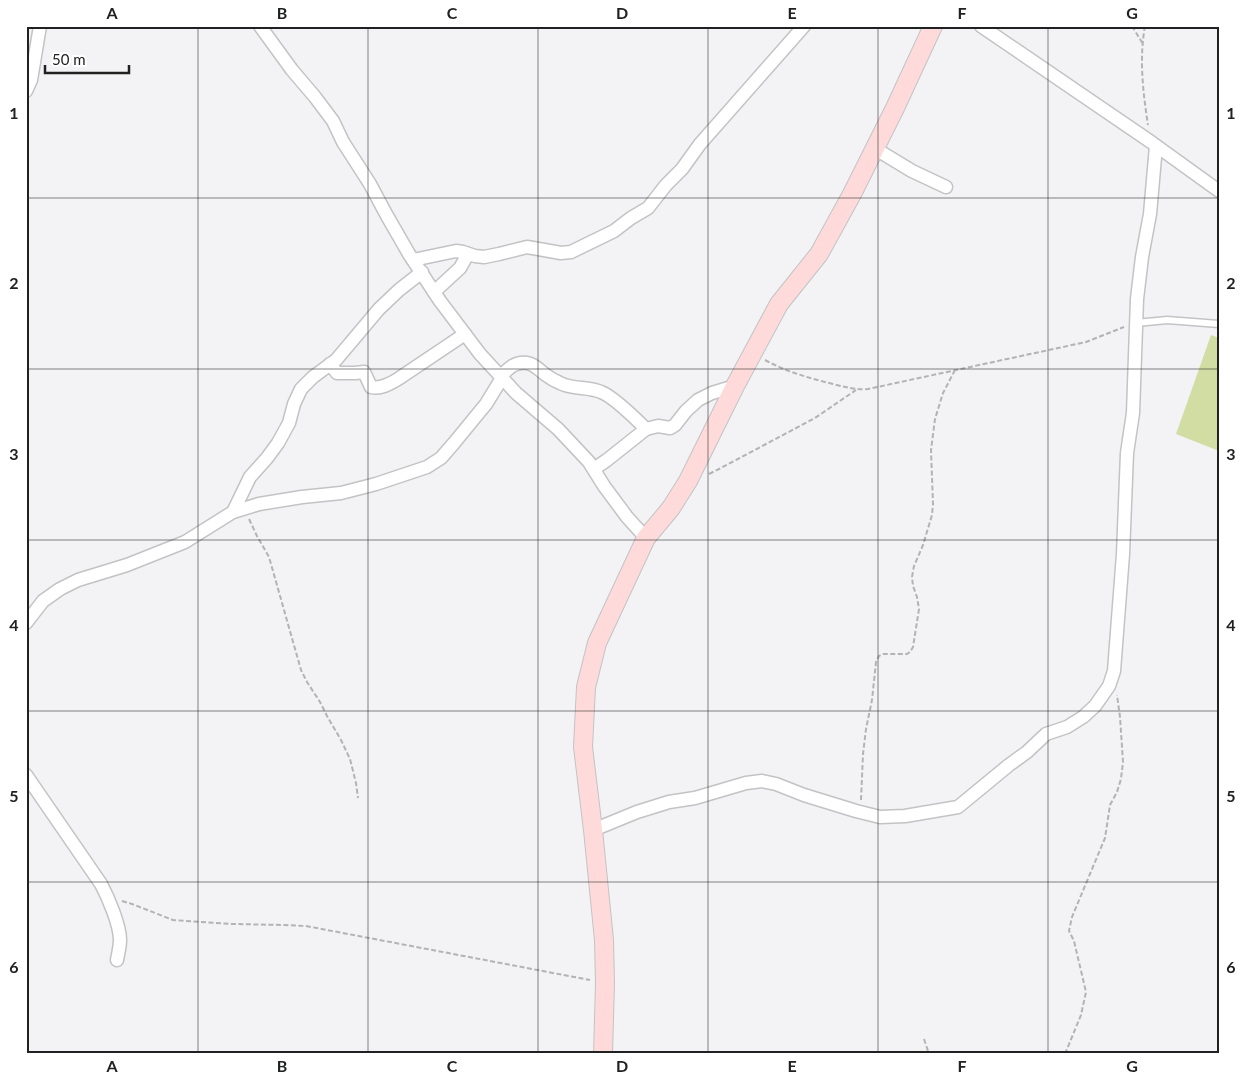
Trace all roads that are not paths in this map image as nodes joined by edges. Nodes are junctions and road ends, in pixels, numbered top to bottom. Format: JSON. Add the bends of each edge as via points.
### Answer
{"nodes":[{"id":1,"x":40,"y":26,"type":"edge"},
{"id":2,"x":260,"y":26,"type":"edge"},
{"id":3,"x":804,"y":26,"type":"edge"},
{"id":4,"x":933,"y":26,"type":"edge"},
{"id":5,"x":981,"y":26,"type":"edge"},
{"id":6,"x":26,"y":91,"type":"edge"},
{"id":7,"x":1153,"y":144,"type":"junction"},
{"id":8,"x":874,"y":148,"type":"junction"},
{"id":9,"x":946,"y":187,"type":"dead end"},
{"id":10,"x":1219,"y":191,"type":"edge"},
{"id":11,"x":468,"y":254,"type":"junction"},
{"id":12,"x":414,"y":260,"type":"junction"},
{"id":13,"x":422,"y":272,"type":"junction"},
{"id":14,"x":434,"y":292,"type":"junction"},
{"id":15,"x":1136,"y":323,"type":"junction"},
{"id":16,"x":1219,"y":324,"type":"edge"},
{"id":17,"x":465,"y":334,"type":"junction"},
{"id":18,"x":330,"y":364,"type":"junction"},
{"id":19,"x":502,"y":377,"type":"junction"},
{"id":20,"x":735,"y":386,"type":"junction"},
{"id":21,"x":646,"y":429,"type":"junction"},
{"id":22,"x":594,"y":469,"type":"junction"},
{"id":23,"x":233,"y":512,"type":"junction"},
{"id":24,"x":646,"y":538,"type":"junction"},
{"id":25,"x":26,"y":623,"type":"edge"},
{"id":26,"x":26,"y":774,"type":"edge"},
{"id":27,"x":593,"y":830,"type":"junction"},
{"id":28,"x":117,"y":960,"type":"dead end"},
{"id":29,"x":603,"y":1054,"type":"edge"}],
"edges":[{"from":1,"to":6,"type":"street","via":[[31,80]]},
{"from":2,"to":12,"type":"street","via":[[333,121]]},
{"from":3,"to":11,"type":"street","via":[[648,208],[614,231],[570,252],[527,247],[484,257]]},
{"from":4,"to":8,"type":"street"},
{"from":5,"to":7,"type":"street"},
{"from":7,"to":10,"type":"street"},
{"from":7,"to":15,"type":"street","via":[[1150,214]]},
{"from":8,"to":9,"type":"street"},
{"from":8,"to":20,"type":"street","via":[[819,254],[779,304]]},
{"from":11,"to":12,"type":"street","via":[[456,251]]},
{"from":11,"to":14,"type":"street","via":[[460,268]]},
{"from":12,"to":13,"type":"street"},
{"from":13,"to":14,"type":"street"},
{"from":13,"to":18,"type":"street","via":[[379,309],[346,350]]},
{"from":14,"to":17,"type":"street"},
{"from":15,"to":16,"type":"lane","via":[[1167,320]]},
{"from":15,"to":27,"type":"street","via":[[1133,413],[1127,453],[1114,671],[1109,686],[1095,706],[1067,727],[1046,734],[958,808],[906,816],[880,816],[762,781],[669,802]]},
{"from":17,"to":18,"type":"street","via":[[398,379],[376,388],[369,385],[364,372],[341,374]]},
{"from":17,"to":19,"type":"street"},
{"from":18,"to":23,"type":"street","via":[[301,388],[278,442],[250,477]]},
{"from":19,"to":21,"type":"street","via":[[516,364],[531,364],[562,385],[602,392]]},
{"from":19,"to":22,"type":"street","via":[[558,429]]},
{"from":19,"to":23,"type":"street","via":[[486,404],[454,443],[441,458],[427,467],[341,493],[259,504]]},
{"from":20,"to":21,"type":"street","via":[[698,400],[670,428]]},
{"from":20,"to":24,"type":"street","via":[[688,481]]},
{"from":21,"to":22,"type":"street"},
{"from":22,"to":24,"type":"street","via":[[627,517]]},
{"from":23,"to":25,"type":"street","via":[[185,542],[60,589],[43,601]]},
{"from":24,"to":27,"type":"street","via":[[597,643],[586,687],[583,747]]},
{"from":26,"to":28,"type":"street","via":[[108,897],[120,939]]},
{"from":27,"to":29,"type":"street","via":[[604,940]]}]}
